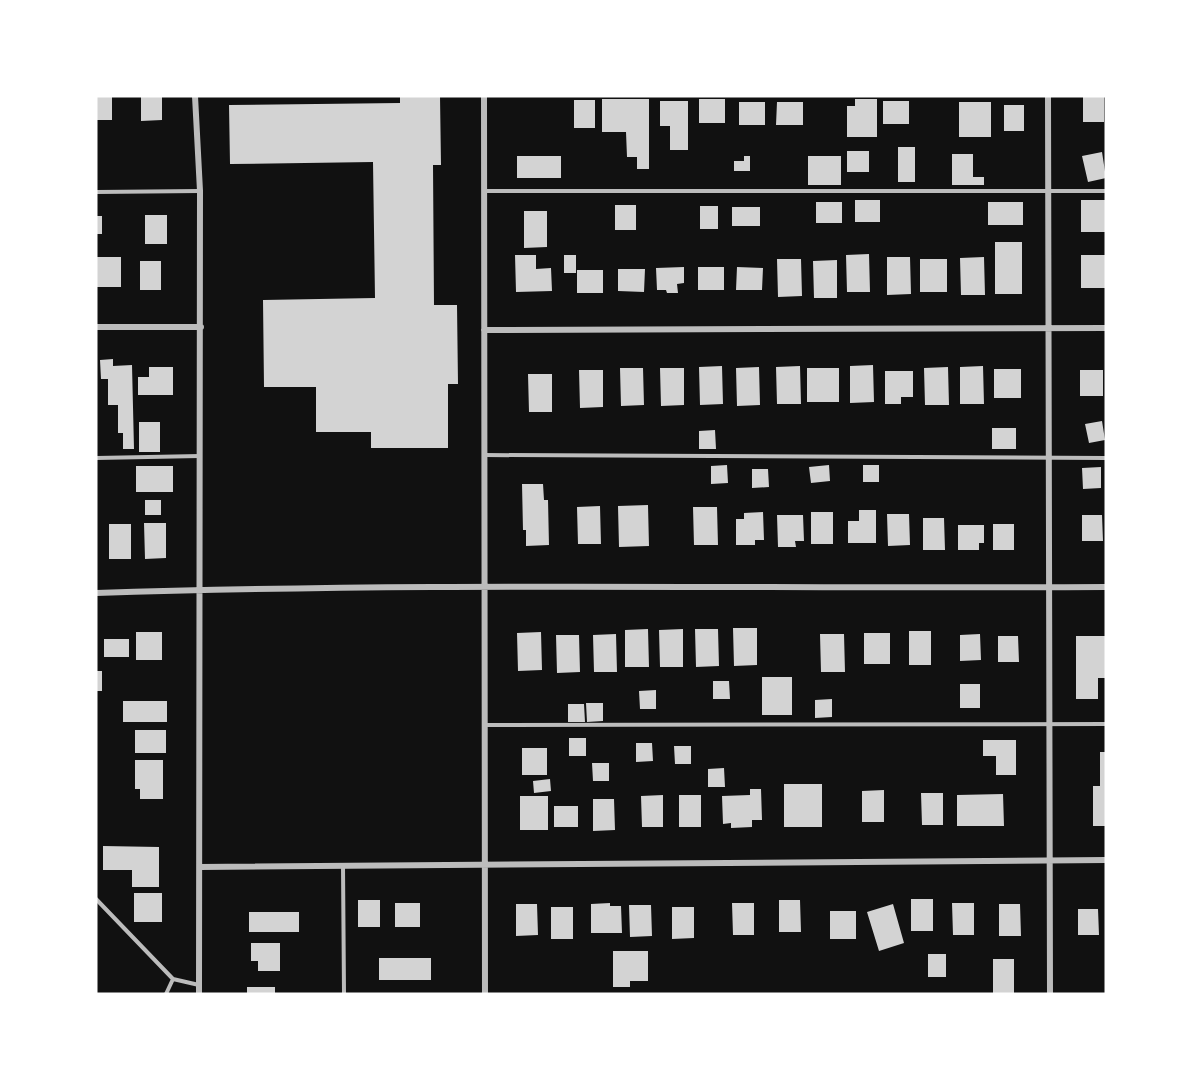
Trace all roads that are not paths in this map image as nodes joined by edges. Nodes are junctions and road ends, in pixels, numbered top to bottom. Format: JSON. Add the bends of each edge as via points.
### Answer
{"nodes":[{"id":1,"x":195,"y":96,"type":"edge"},
{"id":2,"x":484,"y":96,"type":"edge"},
{"id":3,"x":1048,"y":96,"type":"edge"},
{"id":4,"x":200,"y":191,"type":"junction"},
{"id":5,"x":484,"y":191,"type":"junction"},
{"id":6,"x":1048,"y":191,"type":"junction"},
{"id":7,"x":1106,"y":191,"type":"edge"},
{"id":8,"x":96,"y":192,"type":"edge"},
{"id":9,"x":96,"y":327,"type":"edge"},
{"id":10,"x":201,"y":327,"type":"junction"},
{"id":11,"x":1048,"y":328,"type":"junction"},
{"id":12,"x":1106,"y":328,"type":"edge"},
{"id":13,"x":484,"y":330,"type":"junction"},
{"id":14,"x":484,"y":455,"type":"junction"},
{"id":15,"x":201,"y":456,"type":"junction"},
{"id":16,"x":96,"y":458,"type":"edge"},
{"id":17,"x":1048,"y":458,"type":"junction"},
{"id":18,"x":1106,"y":458,"type":"edge"},
{"id":19,"x":484,"y":587,"type":"junction"},
{"id":20,"x":1049,"y":588,"type":"junction"},
{"id":21,"x":1106,"y":588,"type":"edge"},
{"id":22,"x":200,"y":589,"type":"junction"},
{"id":23,"x":96,"y":593,"type":"edge"},
{"id":24,"x":1049,"y":724,"type":"junction"},
{"id":25,"x":1106,"y":724,"type":"edge"},
{"id":26,"x":486,"y":725,"type":"junction"},
{"id":27,"x":1049,"y":860,"type":"junction"},
{"id":28,"x":1106,"y":860,"type":"edge"},
{"id":29,"x":484,"y":865,"type":"junction"},
{"id":30,"x":343,"y":866,"type":"junction"},
{"id":31,"x":200,"y":867,"type":"junction"},
{"id":32,"x":96,"y":899,"type":"edge"},
{"id":33,"x":173,"y":979,"type":"junction"},
{"id":34,"x":199,"y":985,"type":"junction"},
{"id":35,"x":166,"y":994,"type":"edge"},
{"id":36,"x":199,"y":994,"type":"edge"},
{"id":37,"x":344,"y":994,"type":"edge"},
{"id":38,"x":485,"y":994,"type":"edge"},
{"id":39,"x":1050,"y":994,"type":"edge"}],
"edges":[{"from":1,"to":4,"type":"street"},
{"from":2,"to":5,"type":"street"},
{"from":3,"to":6,"type":"street"},
{"from":4,"to":8,"type":"lane"},
{"from":4,"to":10,"type":"street"},
{"from":5,"to":6,"type":"lane"},
{"from":5,"to":13,"type":"street"},
{"from":6,"to":7,"type":"lane"},
{"from":6,"to":11,"type":"street"},
{"from":9,"to":10,"type":"street"},
{"from":10,"to":15,"type":"street"},
{"from":11,"to":12,"type":"street"},
{"from":11,"to":13,"type":"street"},
{"from":11,"to":17,"type":"street"},
{"from":13,"to":14,"type":"street"},
{"from":14,"to":17,"type":"lane"},
{"from":14,"to":19,"type":"street"},
{"from":15,"to":16,"type":"lane"},
{"from":15,"to":22,"type":"street"},
{"from":17,"to":18,"type":"lane"},
{"from":17,"to":20,"type":"street"},
{"from":19,"to":20,"type":"street"},
{"from":19,"to":22,"type":"street"},
{"from":19,"to":26,"type":"street"},
{"from":20,"to":21,"type":"street"},
{"from":20,"to":24,"type":"street"},
{"from":22,"to":23,"type":"street"},
{"from":22,"to":31,"type":"street"},
{"from":24,"to":25,"type":"lane"},
{"from":24,"to":26,"type":"lane"},
{"from":24,"to":27,"type":"street"},
{"from":26,"to":29,"type":"street"},
{"from":27,"to":28,"type":"street"},
{"from":27,"to":29,"type":"street"},
{"from":27,"to":39,"type":"street"},
{"from":29,"to":30,"type":"street"},
{"from":29,"to":38,"type":"street"},
{"from":30,"to":31,"type":"street"},
{"from":30,"to":37,"type":"lane"},
{"from":31,"to":34,"type":"street"},
{"from":32,"to":33,"type":"lane"},
{"from":33,"to":34,"type":"lane"},
{"from":33,"to":35,"type":"lane"},
{"from":34,"to":36,"type":"street"}]}
